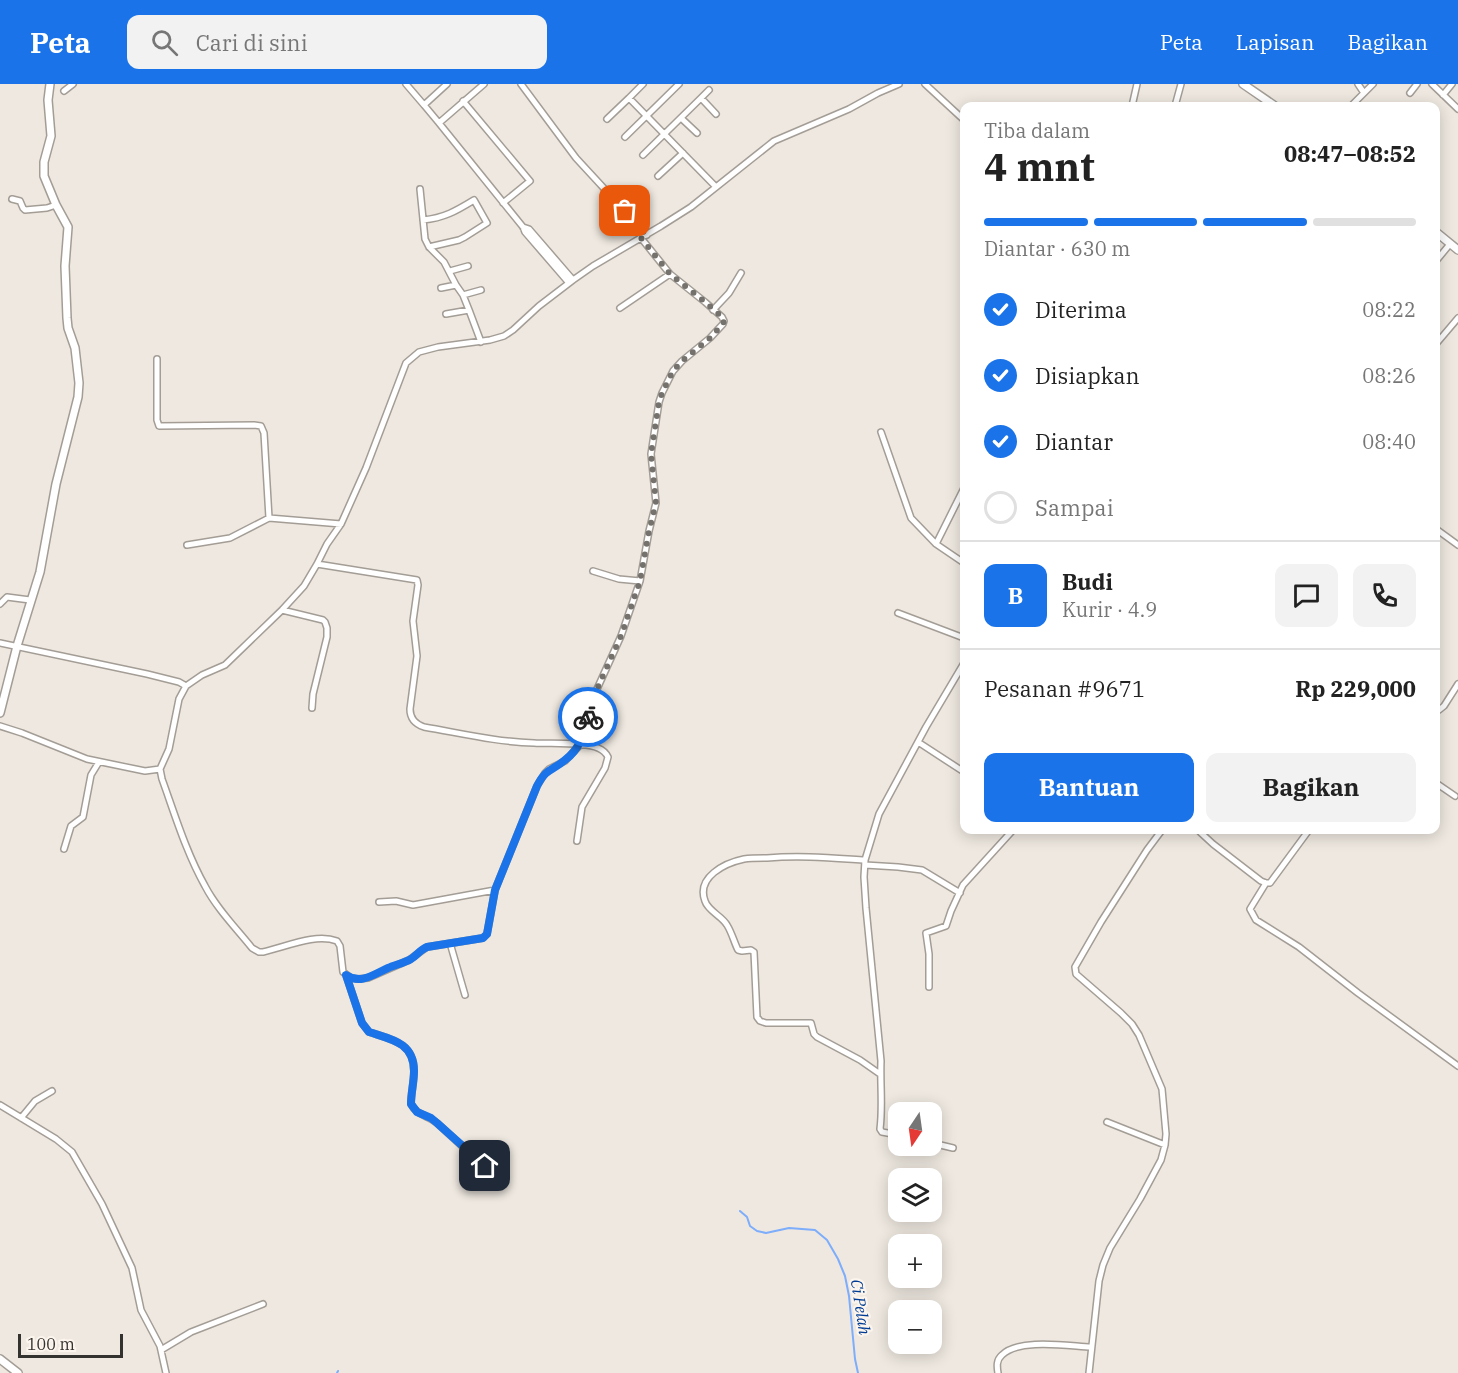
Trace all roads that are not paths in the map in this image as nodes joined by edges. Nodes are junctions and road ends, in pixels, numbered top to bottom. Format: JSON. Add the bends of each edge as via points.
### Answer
{"nodes":[{"id":1,"x":50,"y":84,"type":"edge"},
{"id":2,"x":73,"y":84,"type":"edge"},
{"id":3,"x":406,"y":84,"type":"edge"},
{"id":4,"x":447,"y":84,"type":"edge"},
{"id":5,"x":483,"y":84,"type":"edge"},
{"id":6,"x":521,"y":84,"type":"edge"},
{"id":7,"x":643,"y":84,"type":"edge"},
{"id":8,"x":679,"y":84,"type":"edge"},
{"id":9,"x":899,"y":84,"type":"edge"},
{"id":10,"x":925,"y":84,"type":"edge"},
{"id":11,"x":1137,"y":84,"type":"edge"},
{"id":12,"x":1181,"y":84,"type":"edge"},
{"id":13,"x":1243,"y":84,"type":"edge"},
{"id":14,"x":1359,"y":84,"type":"edge"},
{"id":15,"x":1373,"y":84,"type":"edge"},
{"id":16,"x":1417,"y":84,"type":"edge"},
{"id":17,"x":1432,"y":84,"type":"edge"},
{"id":18,"x":1452,"y":84,"type":"edge"},
{"id":19,"x":709,"y":90,"type":"dead end"},
{"id":20,"x":64,"y":91,"type":"dead end"},
{"id":21,"x":1364,"y":93,"type":"junction"},
{"id":22,"x":1410,"y":93,"type":"dead end"},
{"id":23,"x":1443,"y":95,"type":"junction"},
{"id":24,"x":629,"y":98,"type":"junction"},
{"id":25,"x":701,"y":98,"type":"junction"},
{"id":26,"x":463,"y":101,"type":"junction"},
{"id":27,"x":1133,"y":102,"type":"edge"},
{"id":28,"x":1175,"y":102,"type":"edge"},
{"id":29,"x":1269,"y":102,"type":"edge"},
{"id":30,"x":1355,"y":102,"type":"edge"},
{"id":31,"x":424,"y":105,"type":"junction"},
{"id":32,"x":1458,"y":109,"type":"edge"},
{"id":33,"x":716,"y":114,"type":"dead end"},
{"id":34,"x":647,"y":116,"type":"junction"},
{"id":35,"x":960,"y":116,"type":"edge"},
{"id":36,"x":681,"y":118,"type":"junction"},
{"id":37,"x":607,"y":119,"type":"dead end"},
{"id":38,"x":439,"y":123,"type":"junction"},
{"id":39,"x":697,"y":133,"type":"dead end"},
{"id":40,"x":665,"y":135,"type":"junction"},
{"id":41,"x":625,"y":137,"type":"dead end"},
{"id":42,"x":683,"y":153,"type":"junction"},
{"id":43,"x":643,"y":155,"type":"dead end"},
{"id":44,"x":658,"y":176,"type":"dead end"},
{"id":45,"x":716,"y":187,"type":"junction"},
{"id":46,"x":420,"y":189,"type":"dead end"},
{"id":47,"x":12,"y":199,"type":"dead end"},
{"id":48,"x":503,"y":203,"type":"junction"},
{"id":49,"x":56,"y":205,"type":"junction"},
{"id":50,"x":423,"y":220,"type":"junction"},
{"id":51,"x":1440,"y":235,"type":"edge"},
{"id":52,"x":644,"y":236,"type":"junction"},
{"id":53,"x":1450,"y":244,"type":"junction"},
{"id":54,"x":429,"y":247,"type":"junction"},
{"id":55,"x":1458,"y":250,"type":"edge"},
{"id":56,"x":1440,"y":256,"type":"edge"},
{"id":57,"x":468,"y":266,"type":"dead end"},
{"id":58,"x":450,"y":271,"type":"junction"},
{"id":59,"x":741,"y":273,"type":"dead end"},
{"id":60,"x":670,"y":274,"type":"junction"},
{"id":61,"x":571,"y":281,"type":"junction"},
{"id":62,"x":456,"y":285,"type":"junction"},
{"id":63,"x":441,"y":288,"type":"dead end"},
{"id":64,"x":481,"y":290,"type":"dead end"},
{"id":65,"x":463,"y":295,"type":"junction"},
{"id":66,"x":620,"y":308,"type":"dead end"},
{"id":67,"x":469,"y":310,"type":"junction"},
{"id":68,"x":713,"y":310,"type":"junction"},
{"id":69,"x":446,"y":314,"type":"dead end"},
{"id":70,"x":1458,"y":318,"type":"edge"},
{"id":71,"x":1440,"y":339,"type":"edge"},
{"id":72,"x":481,"y":342,"type":"junction"},
{"id":73,"x":157,"y":359,"type":"dead end"},
{"id":74,"x":880,"y":432,"type":"dead end"},
{"id":75,"x":960,"y":497,"type":"edge"},
{"id":76,"x":958,"y":501,"type":"joint"},
{"id":77,"x":269,"y":518,"type":"junction"},
{"id":78,"x":341,"y":524,"type":"junction"},
{"id":79,"x":1440,"y":533,"type":"edge"},
{"id":80,"x":936,"y":544,"type":"junction"},
{"id":81,"x":186,"y":545,"type":"dead end"},
{"id":82,"x":1458,"y":545,"type":"edge"},
{"id":83,"x":960,"y":560,"type":"edge"},
{"id":84,"x":317,"y":564,"type":"junction"},
{"id":85,"x":593,"y":571,"type":"dead end"},
{"id":86,"x":640,"y":581,"type":"junction"},
{"id":87,"x":30,"y":600,"type":"junction"},
{"id":88,"x":0,"y":604,"type":"edge"},
{"id":89,"x":282,"y":610,"type":"junction"},
{"id":90,"x":898,"y":614,"type":"dead end"},
{"id":91,"x":960,"y":637,"type":"edge"},
{"id":92,"x":0,"y":643,"type":"edge"},
{"id":93,"x":16,"y":646,"type":"junction"},
{"id":94,"x":960,"y":670,"type":"edge"},
{"id":95,"x":1458,"y":684,"type":"edge"},
{"id":96,"x":186,"y":686,"type":"junction"},
{"id":97,"x":312,"y":708,"type":"dead end"},
{"id":98,"x":1440,"y":709,"type":"edge"},
{"id":99,"x":0,"y":713,"type":"edge"},
{"id":100,"x":0,"y":726,"type":"edge"},
{"id":101,"x":918,"y":742,"type":"junction"},
{"id":102,"x":580,"y":745,"type":"junction"},
{"id":103,"x":99,"y":762,"type":"junction"},
{"id":104,"x":160,"y":769,"type":"junction"},
{"id":105,"x":960,"y":769,"type":"edge"},
{"id":106,"x":1440,"y":786,"type":"edge"},
{"id":107,"x":1455,"y":796,"type":"dead end"},
{"id":108,"x":1009,"y":834,"type":"edge"},
{"id":109,"x":1159,"y":834,"type":"edge"},
{"id":110,"x":1204,"y":834,"type":"edge"},
{"id":111,"x":1306,"y":834,"type":"edge"},
{"id":112,"x":577,"y":841,"type":"dead end"},
{"id":113,"x":64,"y":849,"type":"dead end"},
{"id":114,"x":865,"y":862,"type":"junction"},
{"id":115,"x":1266,"y":884,"type":"junction"},
{"id":116,"x":495,"y":890,"type":"junction"},
{"id":117,"x":960,"y":892,"type":"junction"},
{"id":118,"x":379,"y":902,"type":"dead end"},
{"id":119,"x":450,"y":943,"type":"junction"},
{"id":120,"x":346,"y":975,"type":"junction"},
{"id":121,"x":929,"y":987,"type":"dead end"},
{"id":122,"x":465,"y":995,"type":"dead end"},
{"id":123,"x":1458,"y":1066,"type":"edge"},
{"id":124,"x":880,"y":1074,"type":"junction"},
{"id":125,"x":52,"y":1091,"type":"dead end"},
{"id":126,"x":0,"y":1105,"type":"edge"},
{"id":127,"x":21,"y":1118,"type":"junction"},
{"id":128,"x":1107,"y":1122,"type":"dead end"},
{"id":129,"x":888,"y":1133,"type":"edge"},
{"id":130,"x":942,"y":1145,"type":"edge"},
{"id":131,"x":1166,"y":1145,"type":"junction"},
{"id":132,"x":953,"y":1148,"type":"dead end"},
{"id":133,"x":500,"y":1181,"type":"dead end"},
{"id":134,"x":264,"y":1304,"type":"dead end"},
{"id":135,"x":1091,"y":1347,"type":"junction"},
{"id":136,"x":161,"y":1350,"type":"junction"},
{"id":137,"x":0,"y":1359,"type":"edge"},
{"id":138,"x":18,"y":1373,"type":"edge"},
{"id":139,"x":166,"y":1373,"type":"edge"},
{"id":140,"x":998,"y":1373,"type":"edge"},
{"id":141,"x":1089,"y":1373,"type":"edge"}],
"edges":[{"from":1,"to":49,"type":"street","via":[[51,136],[43,171]]},
{"from":2,"to":20,"type":"street"},
{"from":3,"to":31,"type":"street"},
{"from":4,"to":31,"type":"street"},
{"from":5,"to":26,"type":"street"},
{"from":6,"to":52,"type":"street","via":[[576,158]]},
{"from":7,"to":24,"type":"street"},
{"from":8,"to":34,"type":"street"},
{"from":9,"to":45,"type":"street","via":[[774,141]]},
{"from":10,"to":35,"type":"street"},
{"from":11,"to":27,"type":"street"},
{"from":12,"to":28,"type":"street"},
{"from":13,"to":29,"type":"street"},
{"from":14,"to":21,"type":"street"},
{"from":15,"to":21,"type":"street"},
{"from":16,"to":22,"type":"street"},
{"from":17,"to":23,"type":"street"},
{"from":18,"to":23,"type":"street"},
{"from":19,"to":25,"type":"street"},
{"from":21,"to":30,"type":"street"},
{"from":23,"to":32,"type":"street"},
{"from":24,"to":34,"type":"street"},
{"from":24,"to":37,"type":"street"},
{"from":25,"to":33,"type":"street"},
{"from":25,"to":36,"type":"street"},
{"from":26,"to":38,"type":"street"},
{"from":26,"to":48,"type":"street","via":[[530,181]]},
{"from":31,"to":38,"type":"street"},
{"from":34,"to":40,"type":"street"},
{"from":34,"to":41,"type":"street"},
{"from":36,"to":39,"type":"street"},
{"from":36,"to":40,"type":"street"},
{"from":38,"to":48,"type":"street"},
{"from":40,"to":42,"type":"street"},
{"from":40,"to":43,"type":"street"},
{"from":42,"to":44,"type":"street"},
{"from":42,"to":45,"type":"street"},
{"from":45,"to":52,"type":"street"},
{"from":46,"to":50,"type":"street"},
{"from":47,"to":49,"type":"street","via":[[20,201],[25,210]]},
{"from":48,"to":61,"type":"street"},
{"from":49,"to":87,"type":"street","via":[[68,226],[67,318],[79,383],[40,572]]},
{"from":50,"to":54,"type":"street","via":[[424,239]]},
{"from":50,"to":54,"type":"street","via":[[440,218],[474,200],[487,223],[459,240]]},
{"from":51,"to":53,"type":"street"},
{"from":52,"to":60,"type":"street"},
{"from":52,"to":61,"type":"street"},
{"from":53,"to":55,"type":"street"},
{"from":53,"to":56,"type":"street"},
{"from":54,"to":58,"type":"street"},
{"from":57,"to":58,"type":"street"},
{"from":58,"to":62,"type":"street"},
{"from":59,"to":68,"type":"street"},
{"from":60,"to":66,"type":"street"},
{"from":60,"to":68,"type":"street"},
{"from":61,"to":72,"type":"street","via":[[513,330]]},
{"from":62,"to":63,"type":"street"},
{"from":62,"to":65,"type":"street"},
{"from":64,"to":65,"type":"street"},
{"from":65,"to":67,"type":"street"},
{"from":67,"to":69,"type":"street"},
{"from":67,"to":72,"type":"street"},
{"from":68,"to":86,"type":"street","via":[[722,317],[723,324],[673,371],[659,402],[651,454],[656,503]]},
{"from":70,"to":71,"type":"street"},
{"from":72,"to":78,"type":"street","via":[[419,352],[406,363]]},
{"from":73,"to":77,"type":"street","via":[[159,426],[261,426]]},
{"from":74,"to":80,"type":"street","via":[[911,518]]},
{"from":75,"to":76,"type":"street"},
{"from":76,"to":80,"type":"street"},
{"from":77,"to":78,"type":"street"},
{"from":77,"to":81,"type":"street","via":[[230,538]]},
{"from":78,"to":84,"type":"street"},
{"from":79,"to":82,"type":"street"},
{"from":80,"to":83,"type":"street"},
{"from":84,"to":89,"type":"street","via":[[301,591]]},
{"from":84,"to":102,"type":"street","via":[[417,580],[412,621],[417,656],[410,715],[418,725],[516,741]]},
{"from":85,"to":86,"type":"street"},
{"from":86,"to":102,"type":"street","via":[[597,689]]},
{"from":87,"to":88,"type":"street","via":[[7,597]]},
{"from":87,"to":93,"type":"street"},
{"from":89,"to":96,"type":"street","via":[[225,665]]},
{"from":89,"to":97,"type":"street","via":[[323,620],[327,628]]},
{"from":90,"to":91,"type":"street"},
{"from":92,"to":93,"type":"street"},
{"from":93,"to":96,"type":"street"},
{"from":93,"to":99,"type":"street"},
{"from":94,"to":101,"type":"street"},
{"from":95,"to":98,"type":"street"},
{"from":96,"to":104,"type":"street"},
{"from":100,"to":103,"type":"street"},
{"from":101,"to":105,"type":"street"},
{"from":101,"to":114,"type":"street","via":[[879,814]]},
{"from":102,"to":112,"type":"street","via":[[599,748],[608,757],[582,807]]},
{"from":102,"to":116,"type":"street","via":[[541,779]]},
{"from":103,"to":104,"type":"street","via":[[145,771]]},
{"from":103,"to":113,"type":"street","via":[[91,776],[83,817],[71,826]]},
{"from":104,"to":120,"type":"street","via":[[187,850],[205,887],[252,948],[263,952],[321,938],[332,939],[340,946]]},
{"from":106,"to":107,"type":"street"},
{"from":108,"to":117,"type":"street"},
{"from":109,"to":131,"type":"street","via":[[1101,922],[1075,972],[1121,1013],[1139,1035],[1162,1089]]},
{"from":110,"to":115,"type":"street"},
{"from":111,"to":115,"type":"street"},
{"from":114,"to":117,"type":"street","via":[[922,870]]},
{"from":114,"to":124,"type":"street"},
{"from":114,"to":124,"type":"street","via":[[800,857],[744,859],[710,876],[704,898],[726,923],[738,950],[754,952],[758,1020],[811,1023],[817,1037]]},
{"from":115,"to":123,"type":"street","via":[[1250,909],[1256,920],[1299,947]]},
{"from":116,"to":118,"type":"street","via":[[413,905]]},
{"from":116,"to":119,"type":"street","via":[[487,934]]},
{"from":117,"to":121,"type":"street","via":[[946,926],[926,933]]},
{"from":119,"to":120,"type":"street","via":[[427,947],[409,960],[368,978]]},
{"from":119,"to":122,"type":"street"},
{"from":120,"to":133,"type":"street","via":[[365,1028],[399,1042],[412,1058],[413,1109],[431,1118]]},
{"from":124,"to":129,"type":"street","via":[[879,1129]]},
{"from":125,"to":127,"type":"street","via":[[34,1101]]},
{"from":126,"to":127,"type":"street"},
{"from":127,"to":136,"type":"street","via":[[69,1149],[81,1168],[132,1268],[141,1310]]},
{"from":128,"to":131,"type":"street"},
{"from":130,"to":132,"type":"street"},
{"from":131,"to":135,"type":"street","via":[[1110,1248],[1099,1281]]},
{"from":134,"to":136,"type":"street","via":[[191,1332]]},
{"from":135,"to":140,"type":"street","via":[[1032,1344],[1013,1349],[1002,1354]]},
{"from":135,"to":141,"type":"street"},
{"from":136,"to":139,"type":"street"},
{"from":137,"to":138,"type":"street"}]}
